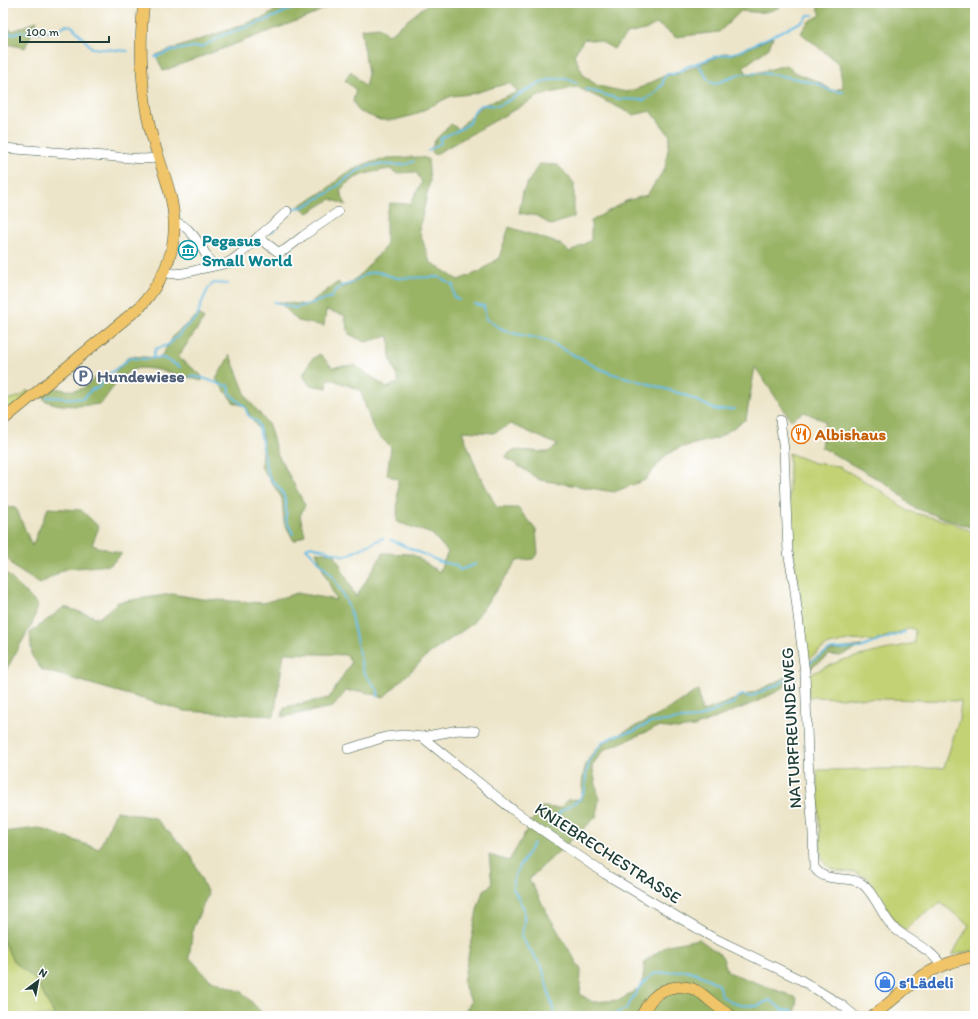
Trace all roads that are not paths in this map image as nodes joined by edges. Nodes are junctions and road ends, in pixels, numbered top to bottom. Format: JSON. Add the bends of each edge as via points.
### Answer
{"nodes":[{"id":1,"x":144,"y":3,"type":"edge"},
{"id":2,"x":3,"y":148,"type":"edge"},
{"id":3,"x":159,"y":158,"type":"junction"},
{"id":4,"x":287,"y":211,"type":"dead end"},
{"id":5,"x":338,"y":212,"type":"dead end"},
{"id":6,"x":174,"y":222,"type":"junction"},
{"id":7,"x":258,"y":237,"type":"junction"},
{"id":8,"x":212,"y":265,"type":"junction"},
{"id":9,"x":164,"y":272,"type":"junction"},
{"id":10,"x":3,"y":420,"type":"edge"},
{"id":11,"x":780,"y":420,"type":"dead end"},
{"id":12,"x":475,"y":732,"type":"dead end"},
{"id":13,"x":422,"y":737,"type":"junction"},
{"id":14,"x":348,"y":749,"type":"dead end"},
{"id":15,"x":975,"y":956,"type":"edge"},
{"id":16,"x":941,"y":966,"type":"junction"},
{"id":17,"x":641,"y":1016,"type":"edge"},
{"id":18,"x":732,"y":1016,"type":"edge"},
{"id":19,"x":854,"y":1016,"type":"edge"},
{"id":20,"x":872,"y":1016,"type":"edge"}],
"edges":[{"from":1,"to":3,"type":"main road","via":[[143,88],[149,125]]},
{"from":2,"to":3,"type":"street","via":[[143,160]]},
{"from":3,"to":6,"type":"main road","via":[[170,193]]},
{"from":4,"to":7,"type":"street"},
{"from":5,"to":7,"type":"street","via":[[285,250],[278,252]]},
{"from":6,"to":8,"type":"street","via":[[188,228]]},
{"from":6,"to":9,"type":"main road","via":[[172,248]]},
{"from":7,"to":8,"type":"street","via":[[225,264]]},
{"from":8,"to":9,"type":"street","via":[[172,274]]},
{"from":9,"to":10,"type":"main road","via":[[151,294],[129,317]]},
{"from":11,"to":16,"type":"street","name":"NATURFREUNDEWEG","via":[[784,450],[788,552],[805,674],[814,867],[822,876],[853,880],[864,885],[892,926],[904,937],[929,952]]},
{"from":12,"to":13,"type":"street","via":[[458,730]]},
{"from":13,"to":14,"type":"street","via":[[385,737]]},
{"from":13,"to":19,"type":"street","name":"KNIEBRECHESTRASSE","via":[[513,810],[605,874],[710,936],[802,980]]},
{"from":15,"to":16,"type":"main road"},
{"from":16,"to":20,"type":"main road","via":[[918,979]]},
{"from":17,"to":18,"type":"main road","via":[[658,994],[678,987],[697,991]]}]}
